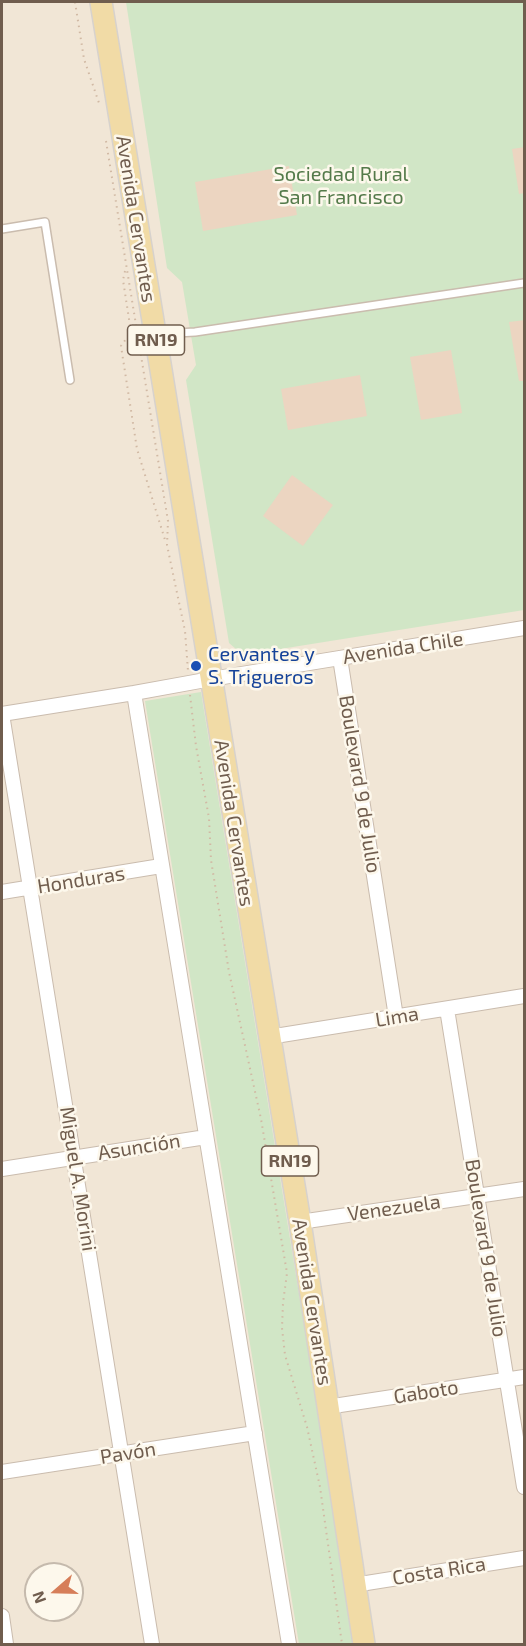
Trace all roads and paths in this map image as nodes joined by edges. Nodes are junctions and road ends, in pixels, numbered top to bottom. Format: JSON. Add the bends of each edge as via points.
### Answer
{"nodes":[{"id":1,"x":75,"y":2,"type":"edge"},
{"id":2,"x":101,"y":2,"type":"edge"},
{"id":3,"x":102,"y":116,"type":"dead end"},
{"id":4,"x":106,"y":139,"type":"dead end"},
{"id":5,"x":2,"y":229,"type":"edge"},
{"id":6,"x":126,"y":268,"type":"junction"},
{"id":7,"x":525,"y":283,"type":"edge"},
{"id":8,"x":155,"y":334,"type":"junction"},
{"id":9,"x":70,"y":380,"type":"dead end"},
{"id":10,"x":166,"y":545,"type":"junction"},
{"id":11,"x":525,"y":628,"type":"edge"},
{"id":12,"x":340,"y":658,"type":"junction"},
{"id":13,"x":211,"y":678,"type":"junction"},
{"id":14,"x":189,"y":683,"type":"junction"},
{"id":15,"x":134,"y":693,"type":"junction"},
{"id":16,"x":2,"y":714,"type":"edge"},
{"id":17,"x":161,"y":866,"type":"junction"},
{"id":18,"x":29,"y":888,"type":"junction"},
{"id":19,"x":2,"y":892,"type":"edge"},
{"id":20,"x":525,"y":996,"type":"edge"},
{"id":21,"x":447,"y":1009,"type":"junction"},
{"id":22,"x":396,"y":1017,"type":"junction"},
{"id":23,"x":269,"y":1037,"type":"junction"},
{"id":24,"x":206,"y":1137,"type":"junction"},
{"id":25,"x":74,"y":1157,"type":"junction"},
{"id":26,"x":2,"y":1169,"type":"edge"},
{"id":27,"x":525,"y":1189,"type":"edge"},
{"id":28,"x":478,"y":1196,"type":"junction"},
{"id":29,"x":300,"y":1222,"type":"junction"},
{"id":30,"x":525,"y":1377,"type":"edge"},
{"id":31,"x":507,"y":1379,"type":"junction"},
{"id":32,"x":327,"y":1407,"type":"junction"},
{"id":33,"x":255,"y":1433,"type":"junction"},
{"id":34,"x":122,"y":1454,"type":"junction"},
{"id":35,"x":2,"y":1472,"type":"edge"},
{"id":36,"x":525,"y":1487,"type":"edge"},
{"id":37,"x":525,"y":1558,"type":"edge"},
{"id":38,"x":354,"y":1585,"type":"junction"},
{"id":39,"x":2,"y":1616,"type":"edge"},
{"id":40,"x":6,"y":1644,"type":"edge"},
{"id":41,"x":152,"y":1644,"type":"edge"},
{"id":42,"x":289,"y":1644,"type":"edge"},
{"id":43,"x":342,"y":1644,"type":"edge"},
{"id":44,"x":364,"y":1644,"type":"edge"}],
"edges":[{"from":1,"to":3,"type":"path","via":[[84,59]]},
{"from":2,"to":8,"type":"main road","name":"Avenida Cervantes","number":"RN19"},
{"from":4,"to":6,"type":"path"},
{"from":5,"to":9,"type":"lane","via":[[45,222]]},
{"from":6,"to":10,"type":"path","via":[[168,522]]},
{"from":6,"to":10,"type":"path","via":[[123,280],[131,332],[121,346],[137,449]]},
{"from":7,"to":8,"type":"lane","via":[[195,332]]},
{"from":8,"to":13,"type":"main road","name":"Avenida Cervantes","number":"RN19"},
{"from":10,"to":14,"type":"path","via":[[185,631]]},
{"from":11,"to":12,"type":"street","name":"Avenida Chile"},
{"from":12,"to":13,"type":"street","name":"Avenida Chile"},
{"from":12,"to":22,"type":"street","name":"Boulevard 9 de Julio"},
{"from":13,"to":14,"type":"street","name":"Avenida Chile"},
{"from":13,"to":23,"type":"main road","name":"Avenida Cervantes","number":"RN19"},
{"from":14,"to":15,"type":"street","name":"Avenida Chile"},
{"from":14,"to":43,"type":"path","via":[[221,927],[261,1119],[287,1273],[282,1328],[285,1355],[320,1487]]},
{"from":15,"to":16,"type":"street","name":"Avenida Chile"},
{"from":15,"to":17,"type":"street"},
{"from":16,"to":18,"type":"street","name":"Miguel A. Morini"},
{"from":17,"to":18,"type":"street","name":"Honduras"},
{"from":17,"to":24,"type":"street"},
{"from":18,"to":19,"type":"street","name":"Honduras"},
{"from":18,"to":25,"type":"street","name":"Miguel A. Morini"},
{"from":20,"to":21,"type":"street","name":"Lima"},
{"from":21,"to":22,"type":"street","name":"Lima"},
{"from":21,"to":28,"type":"street","name":"Boulevard 9 de Julio"},
{"from":22,"to":23,"type":"street","name":"Lima"},
{"from":23,"to":29,"type":"main road","name":"Avenida Cervantes","number":"RN19"},
{"from":24,"to":25,"type":"street","name":"Asunción"},
{"from":24,"to":33,"type":"street"},
{"from":25,"to":26,"type":"street","name":"Asunción"},
{"from":25,"to":34,"type":"street","name":"Miguel A. Morini"},
{"from":27,"to":28,"type":"street","name":"Venezuela"},
{"from":28,"to":29,"type":"street","name":"Venezuela"},
{"from":28,"to":31,"type":"street","name":"Boulevard 9 de Julio"},
{"from":29,"to":32,"type":"main road","name":"Avenida Cervantes","number":"RN19"},
{"from":30,"to":31,"type":"street","name":"Gaboto"},
{"from":31,"to":32,"type":"street","name":"Gaboto"},
{"from":31,"to":36,"type":"street","name":"Boulevard 9 de Julio"},
{"from":32,"to":38,"type":"main road","name":"Avenida Cervantes","number":"RN19"},
{"from":33,"to":34,"type":"street","name":"Pavón"},
{"from":33,"to":42,"type":"street"},
{"from":34,"to":35,"type":"street","name":"Pavón"},
{"from":34,"to":41,"type":"street","name":"Miguel A. Morini"},
{"from":37,"to":38,"type":"street","name":"Costa Rica"},
{"from":38,"to":44,"type":"main road","name":"Avenida Cervantes","number":"RN19"},
{"from":39,"to":40,"type":"street"}]}
